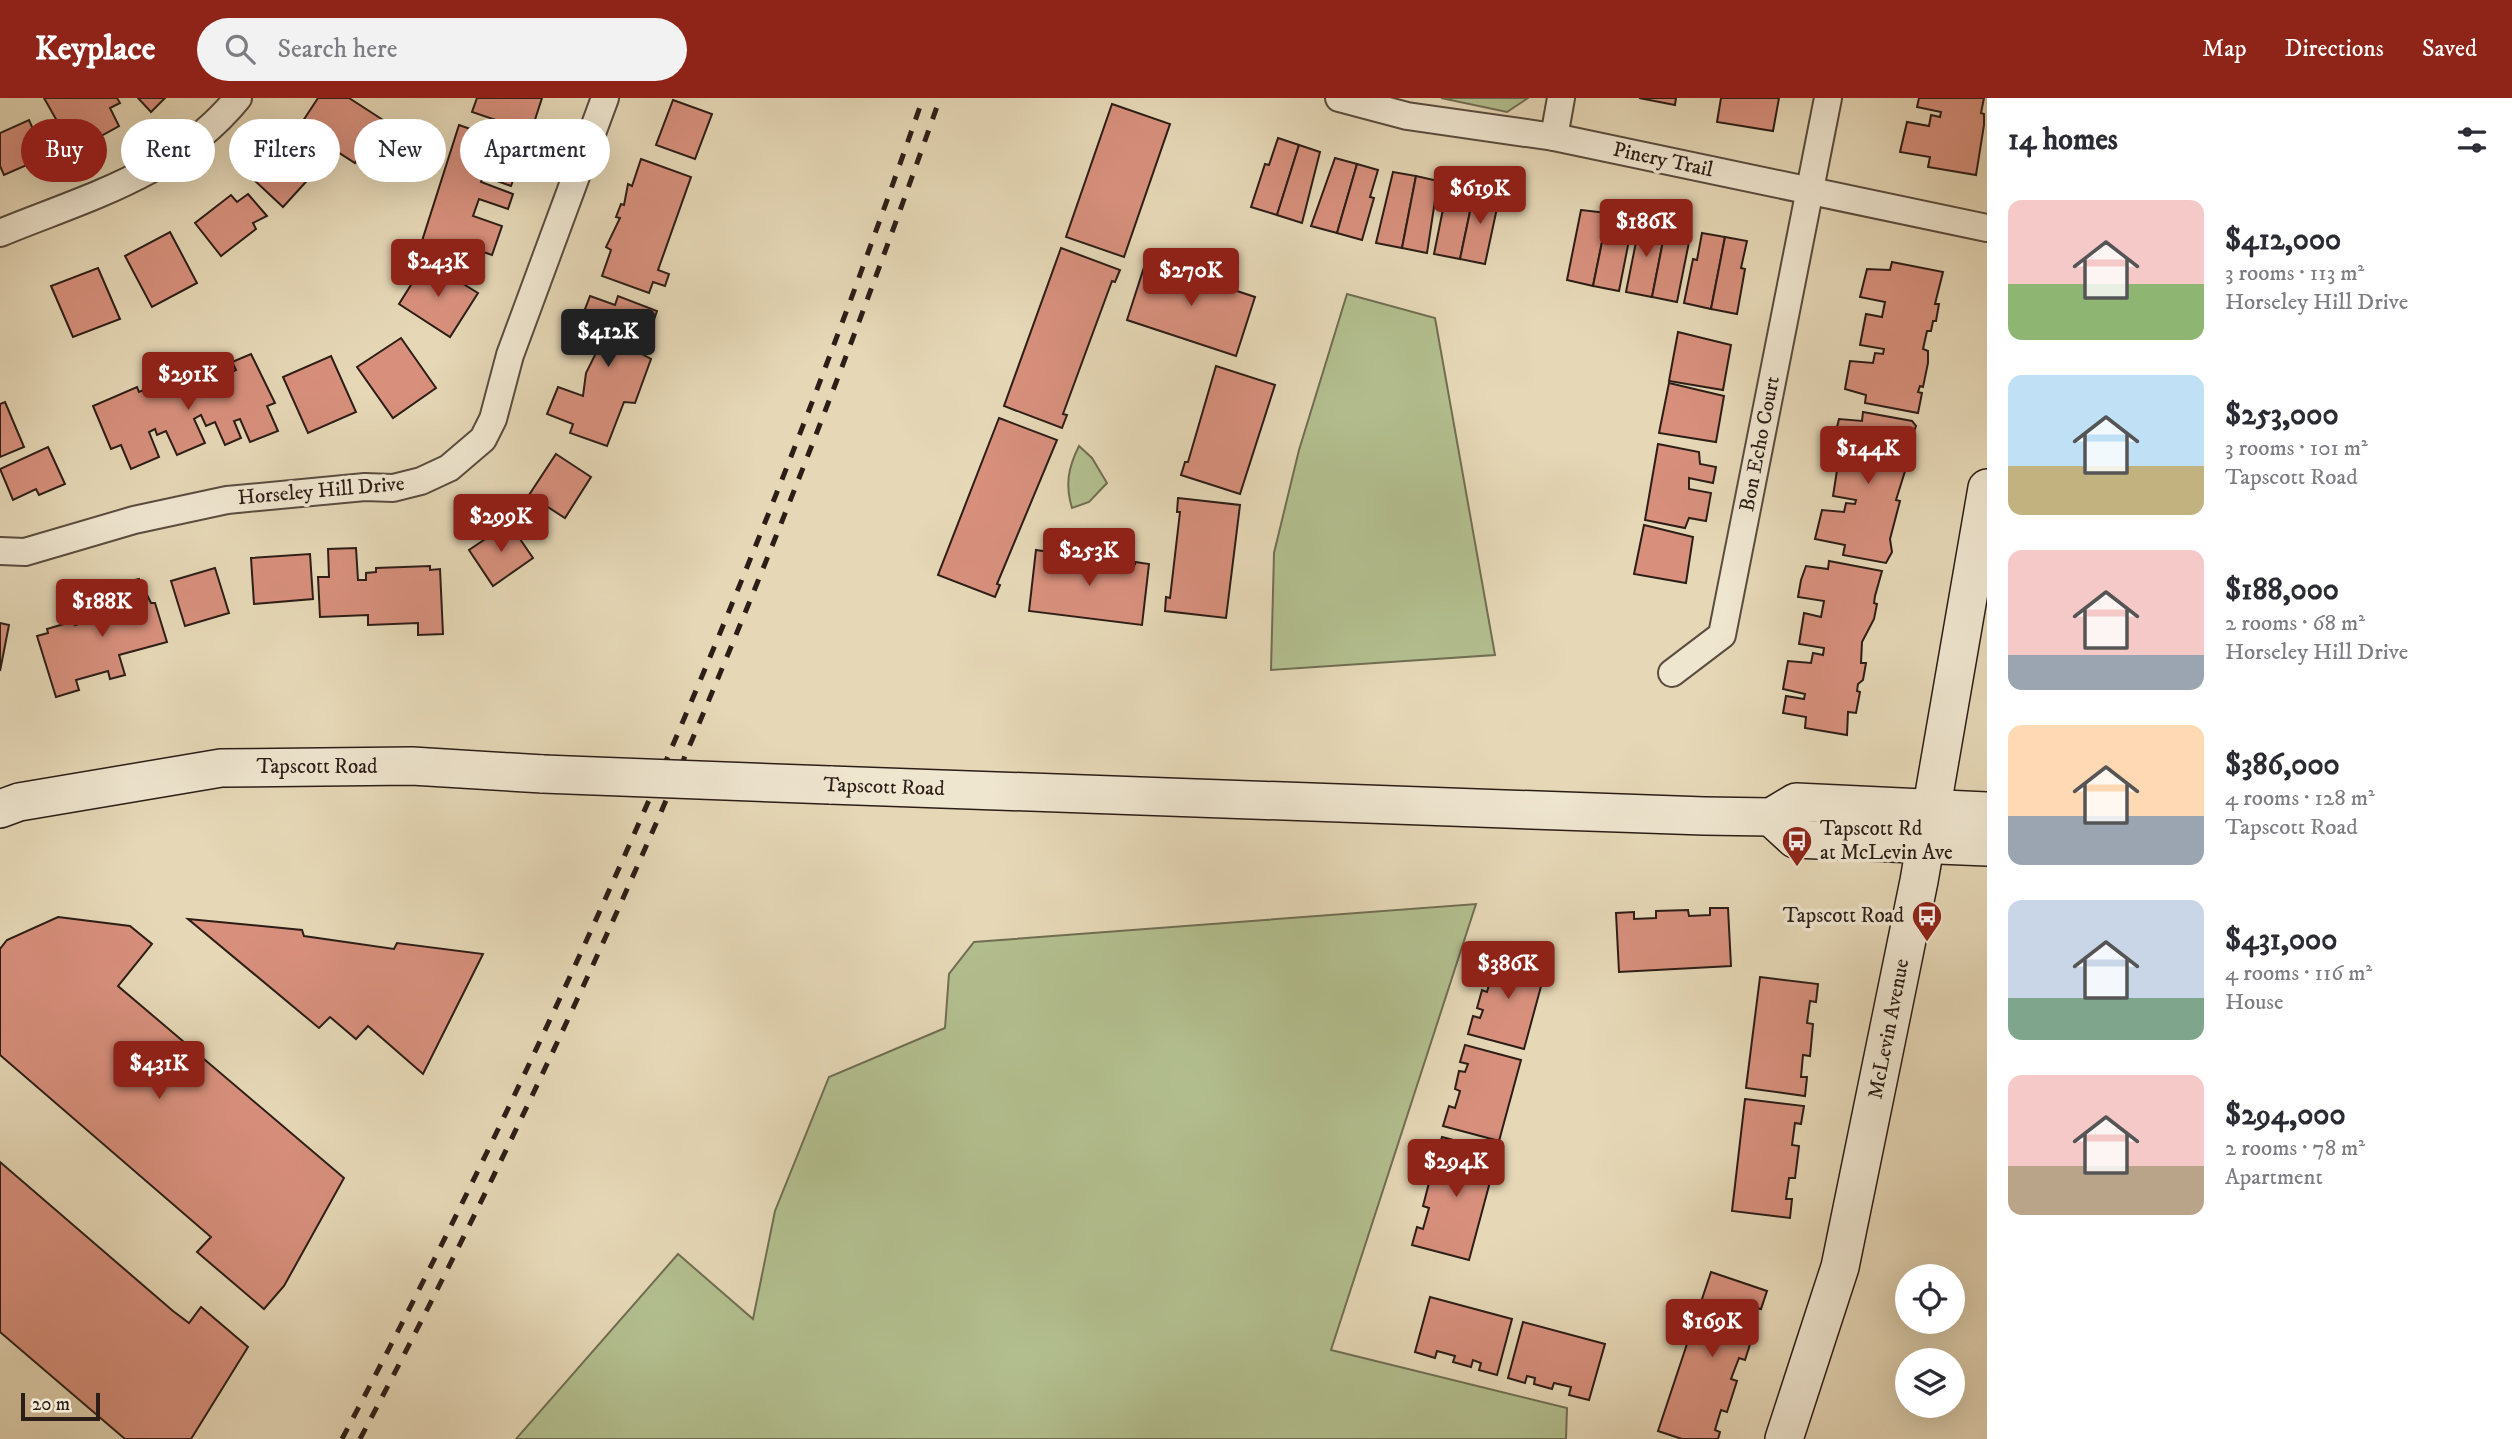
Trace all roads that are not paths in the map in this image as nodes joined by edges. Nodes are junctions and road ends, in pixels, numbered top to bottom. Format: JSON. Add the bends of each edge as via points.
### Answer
{"nodes":[{"id":1,"x":238,"y":98,"type":"edge"},
{"id":2,"x":605,"y":98,"type":"edge"},
{"id":3,"x":1339,"y":98,"type":"edge"},
{"id":4,"x":1561,"y":98,"type":"edge"},
{"id":5,"x":1828,"y":98,"type":"edge"},
{"id":6,"x":1554,"y":137,"type":"junction"},
{"id":7,"x":1810,"y":191,"type":"junction"},
{"id":8,"x":1987,"y":228,"type":"edge"},
{"id":9,"x":0,"y":233,"type":"edge"},
{"id":10,"x":1987,"y":488,"type":"edge"},
{"id":11,"x":0,"y":551,"type":"edge"},
{"id":12,"x":1672,"y":673,"type":"dead end"},
{"id":13,"x":1932,"y":808,"type":"junction"},
{"id":14,"x":0,"y":809,"type":"edge"},
{"id":15,"x":1987,"y":811,"type":"edge"},
{"id":16,"x":1771,"y":817,"type":"junction"},
{"id":17,"x":1925,"y":844,"type":"junction"},
{"id":18,"x":1987,"y":847,"type":"edge"},
{"id":19,"x":1784,"y":1439,"type":"edge"}],
"edges":[{"from":1,"to":9,"type":"street","via":[[188,148],[153,170]]},
{"from":2,"to":11,"type":"street","name":"Horseley Hill Drive","via":[[510,355],[493,419],[482,439],[449,468],[393,488],[227,500],[134,520],[25,552]]},
{"from":3,"to":6,"type":"street","name":"Pinery Trail","via":[[1407,116]]},
{"from":4,"to":6,"type":"street"},
{"from":5,"to":7,"type":"street","name":"Bon Echo Court"},
{"from":6,"to":7,"type":"street","name":"Pinery Trail"},
{"from":7,"to":8,"type":"street","name":"Pinery Trail"},
{"from":7,"to":12,"type":"street","name":"Bon Echo Court","via":[[1722,635]]},
{"from":10,"to":13,"type":"street","name":"McLevin Avenue"},
{"from":13,"to":15,"type":"street","name":"Tapscott Road"},
{"from":13,"to":16,"type":"street","name":"Tapscott Road","via":[[1796,802]]},
{"from":13,"to":17,"type":"street","name":"McLevin Avenue"},
{"from":14,"to":16,"type":"street","name":"Tapscott Road","bridge":true,"via":[[221,768],[412,766]]},
{"from":16,"to":17,"type":"street","via":[[1795,839]]},
{"from":17,"to":18,"type":"street"},
{"from":17,"to":19,"type":"street","name":"McLevin Avenue","via":[[1840,1267]]}]}
